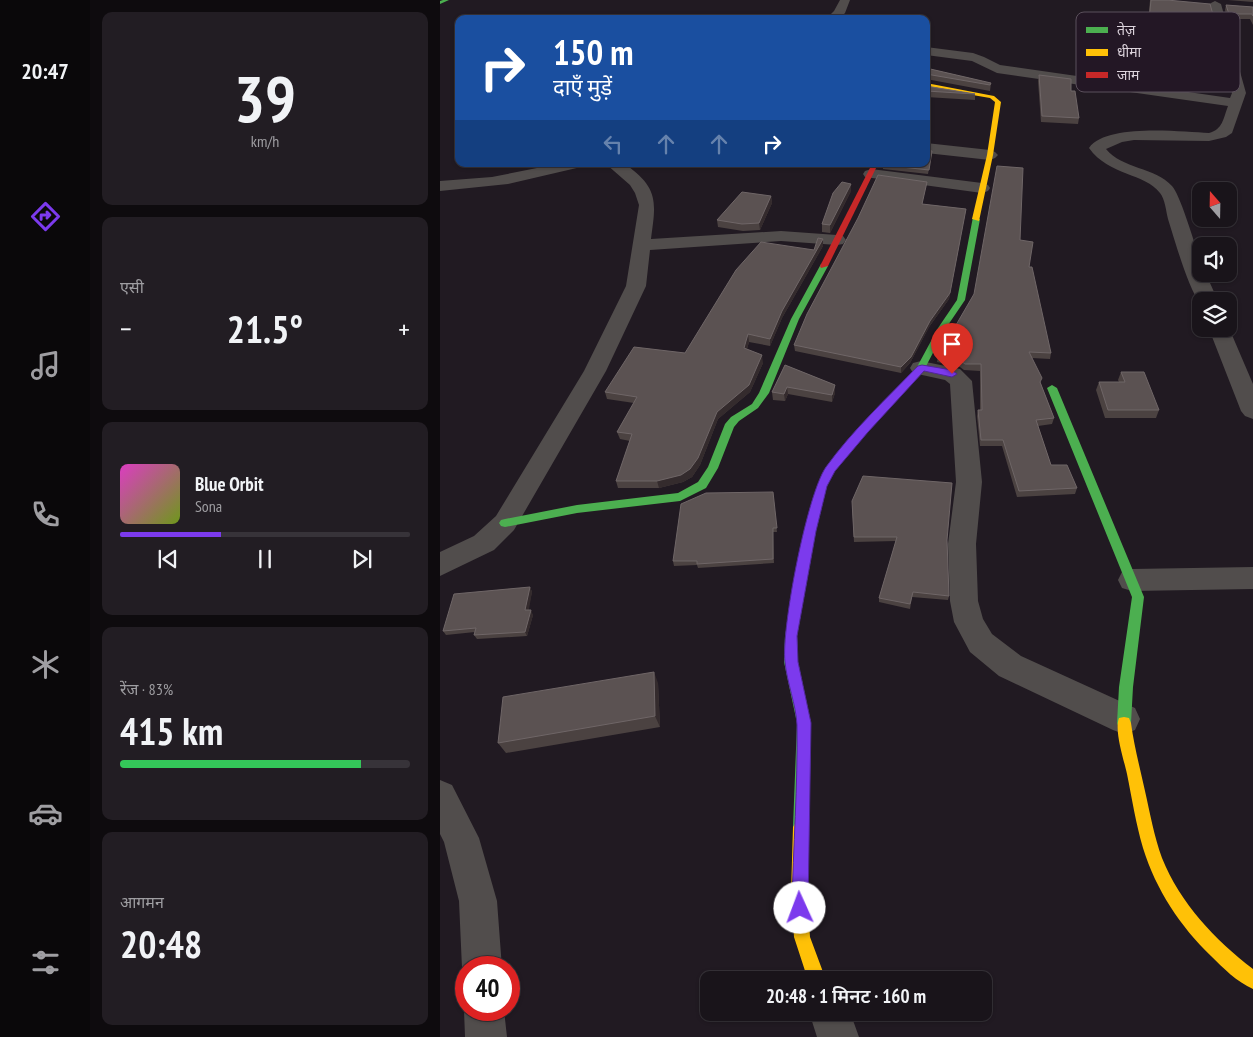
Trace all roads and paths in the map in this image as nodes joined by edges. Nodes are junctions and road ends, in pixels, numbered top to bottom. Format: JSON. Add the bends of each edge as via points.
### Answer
{"nodes":[{"id":1,"x":447,"y":0,"type":"edge"},
{"id":2,"x":845,"y":0,"type":"edge"},
{"id":3,"x":440,"y":3,"type":"edge"},
{"id":4,"x":1215,"y":4,"type":"dead end"},
{"id":5,"x":1217,"y":12,"type":"edge"},
{"id":6,"x":837,"y":15,"type":"edge"},
{"id":7,"x":930,"y":51,"type":"edge"},
{"id":8,"x":1076,"y":80,"type":"edge"},
{"id":9,"x":930,"y":86,"type":"edge"},
{"id":10,"x":1159,"y":92,"type":"edge"},
{"id":11,"x":1239,"y":92,"type":"edge"},
{"id":12,"x":1236,"y":103,"type":"junction"},
{"id":13,"x":930,"y":148,"type":"edge"},
{"id":14,"x":990,"y":156,"type":"junction"},
{"id":15,"x":563,"y":167,"type":"edge"},
{"id":16,"x":620,"y":167,"type":"edge"},
{"id":17,"x":873,"y":169,"type":"edge"},
{"id":18,"x":440,"y":186,"type":"edge"},
{"id":19,"x":982,"y":188,"type":"junction"},
{"id":20,"x":837,"y":240,"type":"junction"},
{"id":21,"x":642,"y":245,"type":"junction"},
{"id":22,"x":1204,"y":292,"type":"edge"},
{"id":23,"x":1222,"y":337,"type":"edge"},
{"id":24,"x":922,"y":368,"type":"junction"},
{"id":25,"x":1052,"y":388,"type":"dead end"},
{"id":26,"x":1253,"y":411,"type":"edge"},
{"id":27,"x":505,"y":523,"type":"junction"},
{"id":28,"x":440,"y":564,"type":"edge"},
{"id":29,"x":1253,"y":578,"type":"edge"},
{"id":30,"x":1132,"y":580,"type":"junction"},
{"id":31,"x":1124,"y":719,"type":"junction"},
{"id":32,"x":440,"y":797,"type":"edge"},
{"id":33,"x":481,"y":956,"type":"edge"},
{"id":34,"x":814,"y":971,"type":"edge"},
{"id":35,"x":1253,"y":980,"type":"edge"},
{"id":36,"x":485,"y":1021,"type":"edge"},
{"id":37,"x":832,"y":1021,"type":"edge"},
{"id":38,"x":486,"y":1037,"type":"edge"},
{"id":39,"x":838,"y":1037,"type":"edge"}],
"edges":[{"from":1,"to":3,"type":"street"},
{"from":2,"to":6,"type":"street"},
{"from":4,"to":5,"type":"street"},
{"from":7,"to":8,"type":"street","via":[[981,58],[997,69]]},
{"from":9,"to":14,"type":"street","via":[[998,100]]},
{"from":10,"to":12,"type":"street"},
{"from":11,"to":12,"type":"street"},
{"from":12,"to":22,"type":"street","via":[[1228,130],[1221,134],[1188,138],[1132,136],[1104,142],[1097,148],[1109,160],[1168,191],[1185,246]]},
{"from":13,"to":14,"type":"street"},
{"from":14,"to":19,"type":"street"},
{"from":15,"to":18,"type":"street","via":[[510,180]]},
{"from":16,"to":21,"type":"street","via":[[645,195]]},
{"from":17,"to":19,"type":"street"},
{"from":17,"to":20,"type":"street"},
{"from":19,"to":24,"type":"street","via":[[961,300],[942,328]]},
{"from":20,"to":21,"type":"street","via":[[781,236]]},
{"from":20,"to":27,"type":"street","via":[[794,321],[759,401],[730,424],[704,485],[680,497],[577,509]]},
{"from":21,"to":27,"type":"street","via":[[636,286],[595,371]]},
{"from":23,"to":26,"type":"street"},
{"from":24,"to":31,"type":"street","via":[[952,374],[962,381],[969,482],[962,544],[964,601],[969,622],[981,643],[1010,666]]},
{"from":24,"to":34,"type":"street","via":[[864,429],[830,470],[822,486],[810,531],[791,636],[791,662],[804,723],[799,893],[802,937]]},
{"from":25,"to":30,"type":"street"},
{"from":27,"to":28,"type":"street","via":[[484,543]]},
{"from":29,"to":30,"type":"street"},
{"from":30,"to":31,"type":"street","via":[[1138,597],[1137,620]]},
{"from":31,"to":35,"type":"street","via":[[1157,865],[1174,895],[1202,932]]},
{"from":32,"to":33,"type":"street","via":[[461,838],[478,901]]},
{"from":36,"to":38,"type":"street"},
{"from":37,"to":39,"type":"street"}]}
